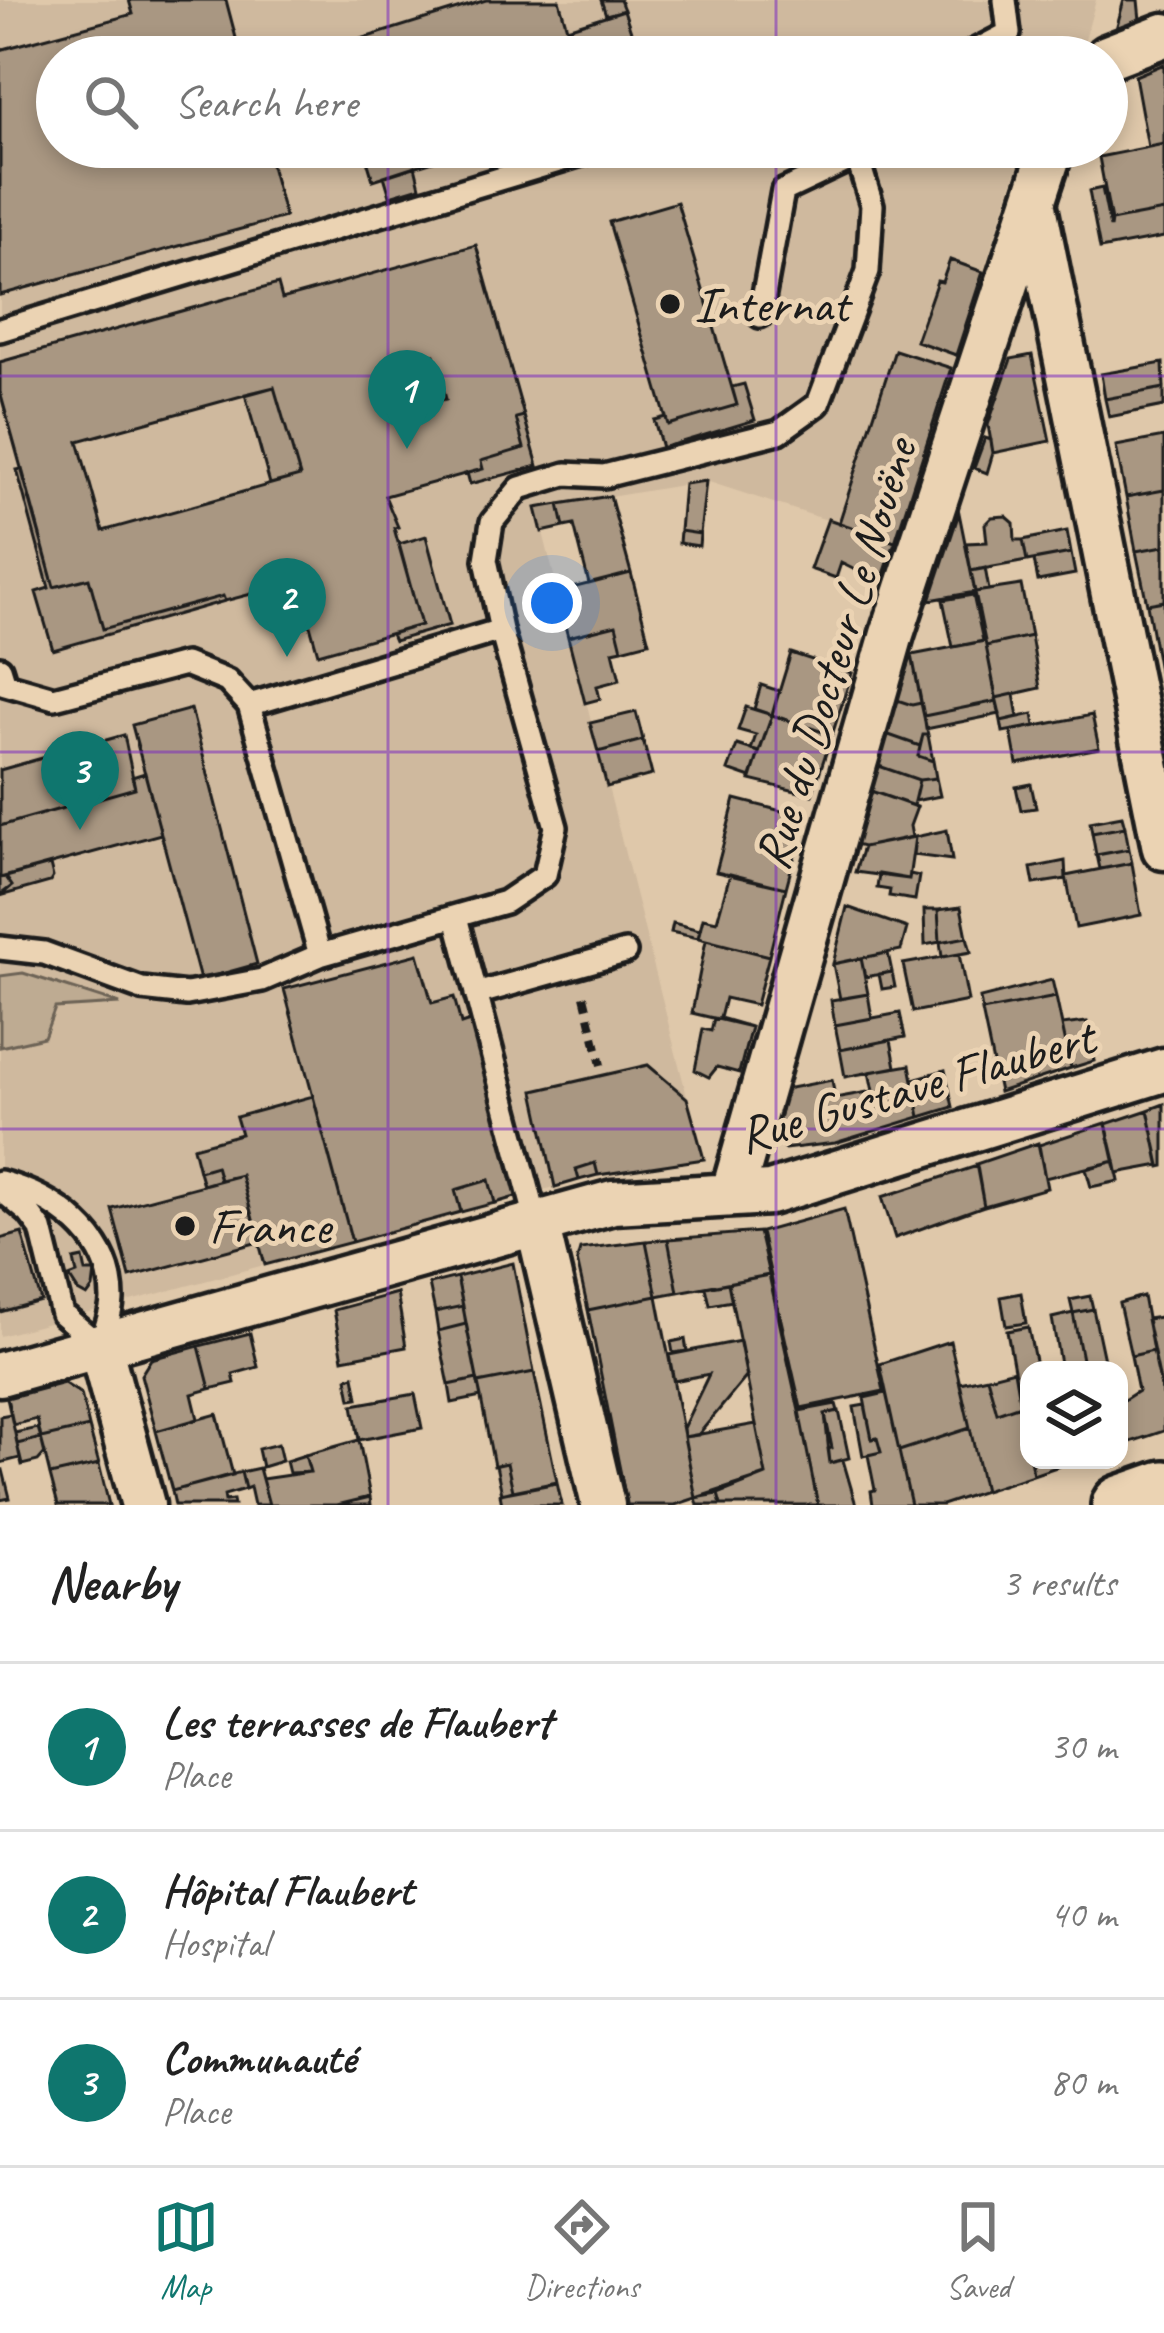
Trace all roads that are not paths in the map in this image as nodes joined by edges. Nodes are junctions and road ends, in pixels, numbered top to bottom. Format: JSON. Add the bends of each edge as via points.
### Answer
{"nodes":[{"id":1,"x":1005,"y":0,"type":"edge"},
{"id":2,"x":1164,"y":34,"type":"edge"},
{"id":3,"x":1003,"y":36,"type":"edge"},
{"id":4,"x":1128,"y":49,"type":"edge"},
{"id":5,"x":536,"y":168,"type":"edge"},
{"id":6,"x":826,"y":168,"type":"edge"},
{"id":7,"x":861,"y":168,"type":"edge"},
{"id":8,"x":1045,"y":168,"type":"edge"},
{"id":9,"x":1034,"y":201,"type":"junction"},
{"id":10,"x":760,"y":316,"type":"dead end"},
{"id":11,"x":0,"y":330,"type":"edge"},
{"id":12,"x":501,"y":630,"type":"junction"},
{"id":13,"x":0,"y":668,"type":"edge"},
{"id":14,"x":249,"y":705,"type":"junction"},
{"id":15,"x":1164,"y":848,"type":"edge"},
{"id":16,"x":456,"y":916,"type":"junction"},
{"id":17,"x":0,"y":947,"type":"edge"},
{"id":18,"x":625,"y":952,"type":"dead end"},
{"id":19,"x":320,"y":955,"type":"junction"},
{"id":20,"x":476,"y":994,"type":"junction"},
{"id":21,"x":1164,"y":1070,"type":"edge"},
{"id":22,"x":0,"y":1185,"type":"edge"},
{"id":23,"x":732,"y":1195,"type":"junction"},
{"id":24,"x":537,"y":1223,"type":"junction"},
{"id":25,"x":100,"y":1346,"type":"junction"},
{"id":26,"x":0,"y":1374,"type":"edge"},
{"id":27,"x":1164,"y":1490,"type":"edge"},
{"id":28,"x":143,"y":1505,"type":"edge"},
{"id":29,"x":603,"y":1505,"type":"edge"},
{"id":30,"x":1121,"y":1505,"type":"edge"}],
"edges":[{"from":1,"to":3,"type":"lane"},
{"from":2,"to":4,"type":"street"},
{"from":5,"to":11,"type":"lane"},
{"from":6,"to":10,"type":"lane","via":[[783,191]]},
{"from":7,"to":12,"type":"lane","via":[[872,205],[868,271],[818,404],[778,431],[604,476],[566,474],[520,488],[492,522],[486,560]]},
{"from":8,"to":9,"type":"street","name":"Rue du Docteur Le Nouëne"},
{"from":9,"to":15,"type":"street"},
{"from":9,"to":23,"type":"street","name":"Rue du Docteur Le Nouëne","via":[[892,634]]},
{"from":12,"to":14,"type":"lane"},
{"from":12,"to":16,"type":"lane","via":[[556,827],[545,875],[505,902]]},
{"from":13,"to":14,"type":"lane","via":[[4,684],[55,698],[185,664],[227,681]]},
{"from":14,"to":19,"type":"lane"},
{"from":16,"to":19,"type":"lane"},
{"from":16,"to":20,"type":"lane"},
{"from":17,"to":19,"type":"lane","via":[[44,953],[142,989],[187,994],[262,980]]},
{"from":18,"to":20,"type":"lane"},
{"from":20,"to":24,"type":"lane"},
{"from":21,"to":23,"type":"street","name":"Rue Gustave Flaubert","via":[[770,1193]]},
{"from":22,"to":25,"type":"lane","via":[[41,1229],[62,1314]]},
{"from":22,"to":25,"type":"lane","via":[[21,1187],[64,1211],[100,1246],[112,1300]]},
{"from":23,"to":24,"type":"street","name":"Rue Gustave Flaubert","via":[[613,1202]]},
{"from":24,"to":25,"type":"street","name":"Rue Gustave Flaubert"},
{"from":24,"to":29,"type":"street"},
{"from":25,"to":26,"type":"street","name":"Rue Gustave Flaubert"},
{"from":25,"to":28,"type":"street"},
{"from":27,"to":30,"type":"main road"}]}
